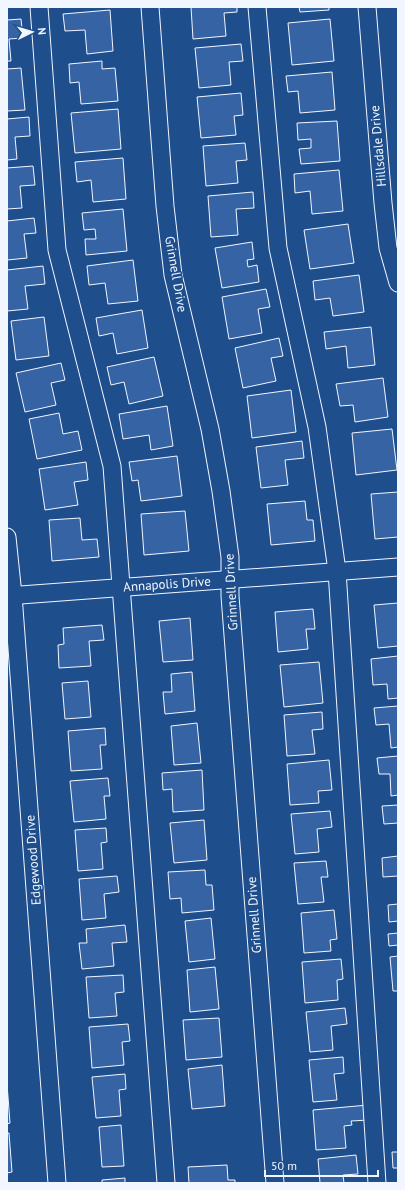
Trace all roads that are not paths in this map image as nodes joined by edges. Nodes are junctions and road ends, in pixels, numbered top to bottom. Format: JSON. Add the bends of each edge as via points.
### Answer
{"nodes":[{"id":1,"x":39,"y":7,"type":"edge"},
{"id":2,"x":150,"y":7,"type":"edge"},
{"id":3,"x":257,"y":7,"type":"edge"},
{"id":4,"x":367,"y":7,"type":"edge"},
{"id":5,"x":398,"y":283,"type":"edge"},
{"id":6,"x":7,"y":537,"type":"edge"},
{"id":7,"x":398,"y":567,"type":"edge"},
{"id":8,"x":337,"y":572,"type":"junction"},
{"id":9,"x":230,"y":579,"type":"junction"},
{"id":10,"x":121,"y":587,"type":"junction"},
{"id":11,"x":10,"y":595,"type":"edge"},
{"id":12,"x":57,"y":1183,"type":"edge"},
{"id":13,"x":166,"y":1183,"type":"edge"},
{"id":14,"x":275,"y":1183,"type":"edge"},
{"id":15,"x":378,"y":1183,"type":"edge"}],
"edges":[{"from":1,"to":10,"type":"street","via":[[57,250],[112,466]]},
{"from":2,"to":9,"type":"street","name":"Grinnell Drive","via":[[165,206],[173,275],[210,429],[230,557]]},
{"from":3,"to":8,"type":"street","via":[[278,248],[317,427]]},
{"from":4,"to":5,"type":"street","name":"Hillsdale Drive","via":[[388,248]]},
{"from":6,"to":11,"type":"street","name":"Edgewood Drive"},
{"from":7,"to":8,"type":"street","name":"Annapolis Drive"},
{"from":8,"to":9,"type":"street","name":"Annapolis Drive"},
{"from":8,"to":15,"type":"street"},
{"from":9,"to":10,"type":"street","name":"Annapolis Drive"},
{"from":9,"to":14,"type":"street","name":"Grinnell Drive"},
{"from":10,"to":11,"type":"street","name":"Annapolis Drive"},
{"from":10,"to":13,"type":"street"},
{"from":11,"to":12,"type":"street","name":"Edgewood Drive"}]}
